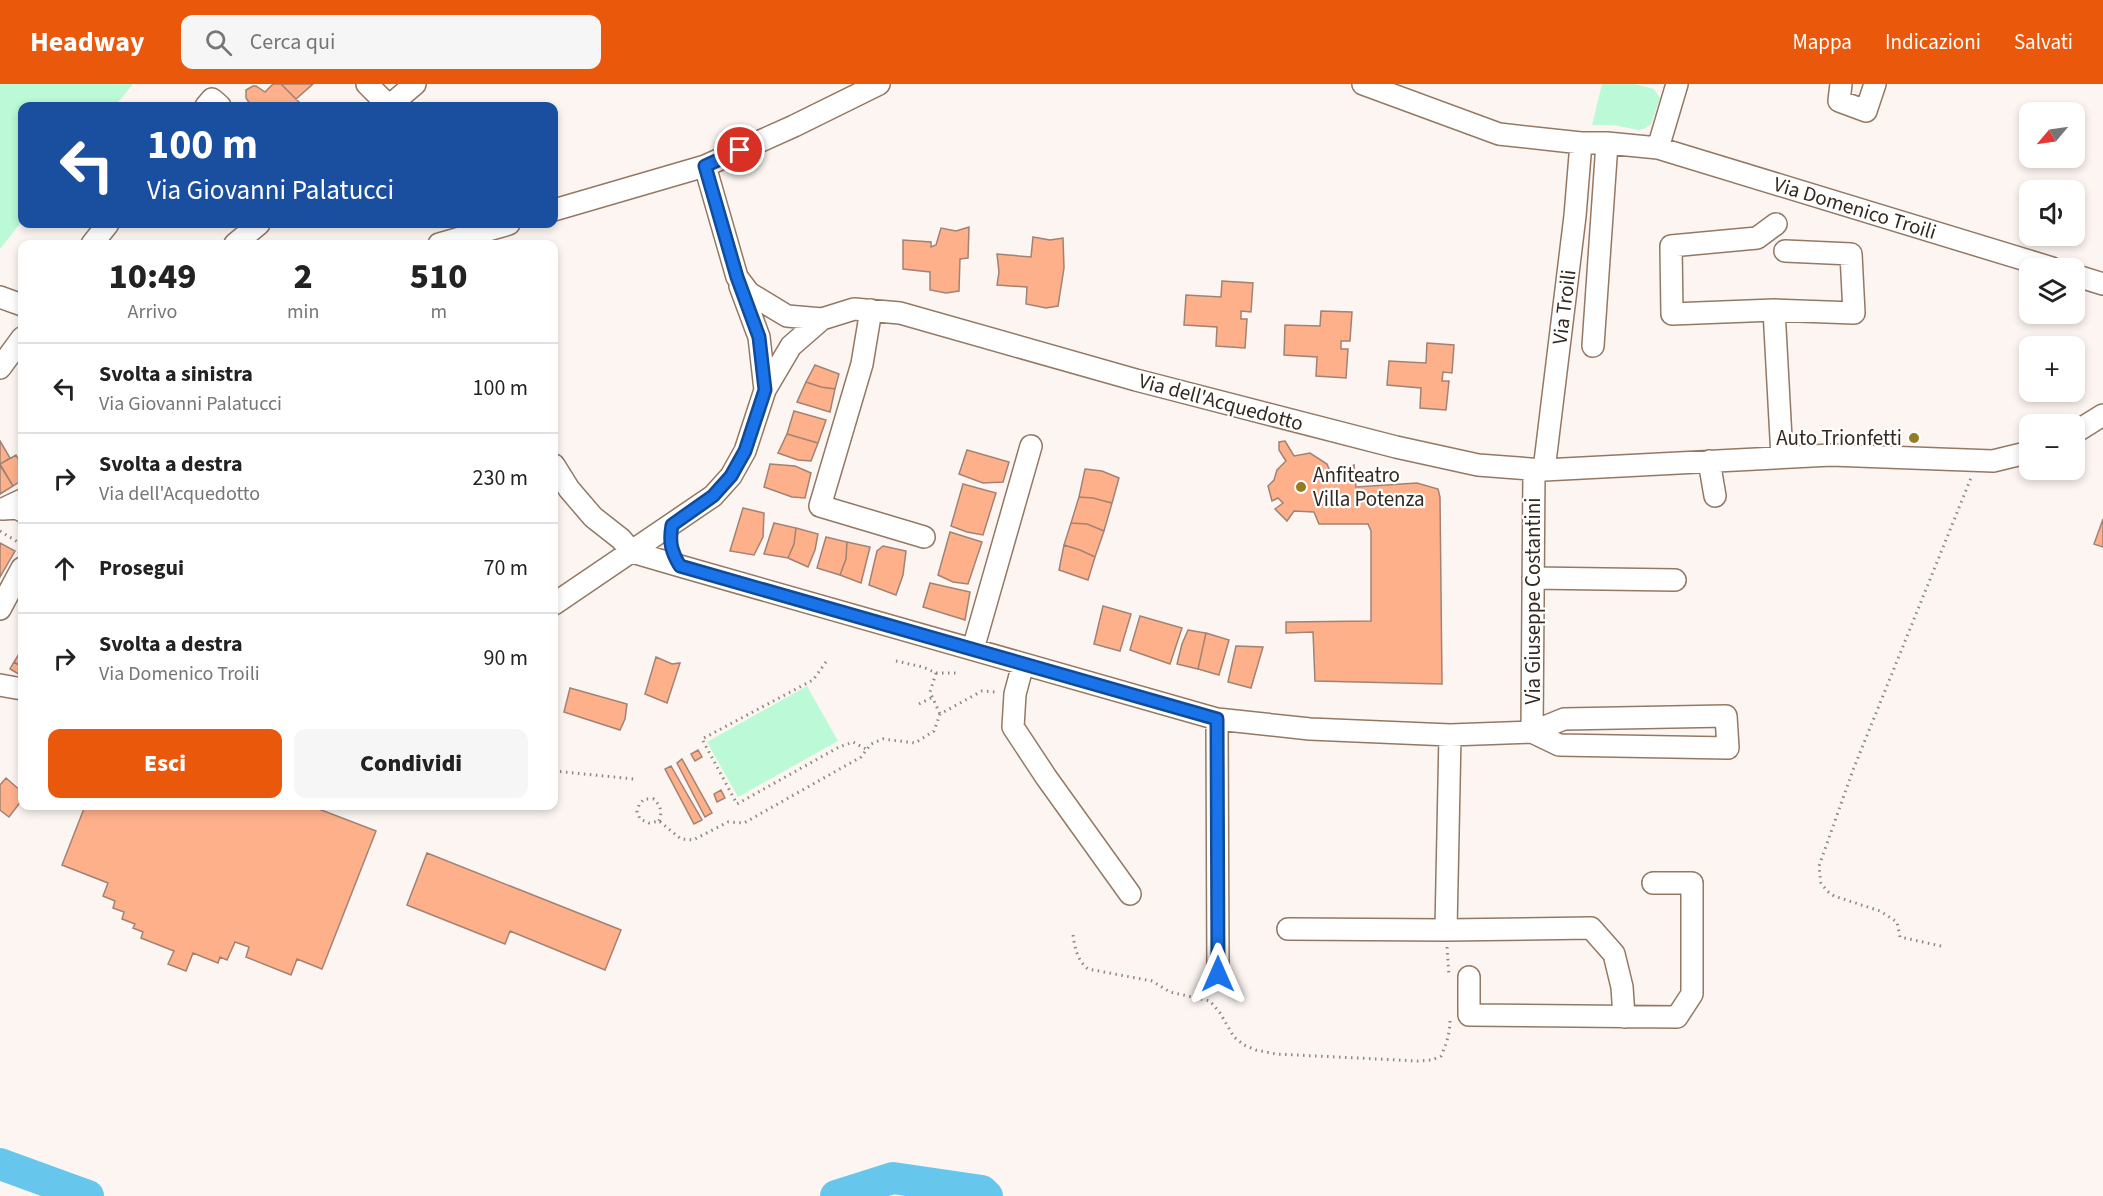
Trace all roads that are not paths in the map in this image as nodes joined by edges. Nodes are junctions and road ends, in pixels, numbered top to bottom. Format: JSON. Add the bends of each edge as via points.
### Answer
{"nodes":[{"id":1,"x":367,"y":84,"type":"edge"},
{"id":2,"x":415,"y":84,"type":"edge"},
{"id":3,"x":879,"y":84,"type":"edge"},
{"id":4,"x":1363,"y":84,"type":"edge"},
{"id":5,"x":1677,"y":84,"type":"edge"},
{"id":6,"x":1841,"y":84,"type":"edge"},
{"id":7,"x":1875,"y":84,"type":"edge"},
{"id":8,"x":387,"y":102,"type":"edge"},
{"id":9,"x":396,"y":102,"type":"edge"},
{"id":10,"x":1581,"y":143,"type":"junction"},
{"id":11,"x":1608,"y":143,"type":"junction"},
{"id":12,"x":1658,"y":148,"type":"junction"},
{"id":13,"x":705,"y":166,"type":"junction"},
{"id":14,"x":558,"y":209,"type":"edge"},
{"id":15,"x":1776,"y":225,"type":"dead end"},
{"id":16,"x":254,"y":228,"type":"edge"},
{"id":17,"x":495,"y":228,"type":"edge"},
{"id":18,"x":240,"y":240,"type":"edge"},
{"id":19,"x":453,"y":240,"type":"edge"},
{"id":20,"x":1785,"y":250,"type":"dead end"},
{"id":21,"x":2019,"y":258,"type":"edge"},
{"id":22,"x":737,"y":277,"type":"junction"},
{"id":23,"x":2085,"y":279,"type":"edge"},
{"id":24,"x":2103,"y":284,"type":"edge"},
{"id":25,"x":0,"y":297,"type":"edge"},
{"id":26,"x":18,"y":304,"type":"edge"},
{"id":27,"x":871,"y":310,"type":"junction"},
{"id":28,"x":1774,"y":310,"type":"junction"},
{"id":29,"x":822,"y":319,"type":"junction"},
{"id":30,"x":18,"y":343,"type":"edge"},
{"id":31,"x":1593,"y":346,"type":"dead end"},
{"id":32,"x":0,"y":368,"type":"edge"},
{"id":33,"x":765,"y":390,"type":"junction"},
{"id":34,"x":2103,"y":415,"type":"edge"},
{"id":35,"x":2085,"y":426,"type":"edge"},
{"id":36,"x":1031,"y":446,"type":"dead end"},
{"id":37,"x":2019,"y":455,"type":"edge"},
{"id":38,"x":1782,"y":457,"type":"junction"},
{"id":39,"x":1709,"y":460,"type":"junction"},
{"id":40,"x":1539,"y":470,"type":"junction"},
{"id":41,"x":558,"y":471,"type":"edge"},
{"id":42,"x":1715,"y":496,"type":"dead end"},
{"id":43,"x":672,"y":525,"type":"junction"},
{"id":44,"x":924,"y":537,"type":"dead end"},
{"id":45,"x":632,"y":552,"type":"junction"},
{"id":46,"x":680,"y":566,"type":"junction"},
{"id":47,"x":18,"y":575,"type":"edge"},
{"id":48,"x":1533,"y":578,"type":"junction"},
{"id":49,"x":1675,"y":580,"type":"dead end"},
{"id":50,"x":558,"y":601,"type":"edge"},
{"id":51,"x":0,"y":609,"type":"edge"},
{"id":52,"x":973,"y":649,"type":"junction"},
{"id":53,"x":1023,"y":664,"type":"junction"},
{"id":54,"x":0,"y":685,"type":"edge"},
{"id":55,"x":18,"y":688,"type":"edge"},
{"id":56,"x":1217,"y":719,"type":"junction"},
{"id":57,"x":1532,"y":732,"type":"junction"},
{"id":58,"x":1450,"y":735,"type":"junction"},
{"id":59,"x":1653,"y":883,"type":"dead end"},
{"id":60,"x":1130,"y":894,"type":"dead end"},
{"id":61,"x":1288,"y":929,"type":"dead end"},
{"id":62,"x":1446,"y":930,"type":"junction"},
{"id":63,"x":1218,"y":974,"type":"dead end"},
{"id":64,"x":1459,"y":979,"type":"road end"},
{"id":65,"x":1624,"y":1017,"type":"junction"}],
"edges":[{"from":1,"to":8,"type":"street"},
{"from":2,"to":9,"type":"street"},
{"from":3,"to":13,"type":"street"},
{"from":4,"to":10,"type":"street","name":"Via Domenico Troili","via":[[1499,134]]},
{"from":5,"to":12,"type":"street"},
{"from":6,"to":7,"type":"street","via":[[1839,101],[1866,111]]},
{"from":10,"to":11,"type":"street","name":"Via Domenico Troili"},
{"from":10,"to":40,"type":"street","name":"Via Troili","via":[[1575,216]]},
{"from":11,"to":12,"type":"street","name":"Via Domenico Troili"},
{"from":11,"to":31,"type":"street"},
{"from":12,"to":21,"type":"street","name":"Via Domenico Troili"},
{"from":13,"to":14,"type":"street"},
{"from":13,"to":22,"type":"street"},
{"from":15,"to":28,"type":"street","via":[[1757,238],[1671,246],[1672,314]]},
{"from":16,"to":18,"type":"street"},
{"from":17,"to":19,"type":"street"},
{"from":20,"to":28,"type":"street","via":[[1851,254],[1854,313]]},
{"from":22,"to":29,"type":"street","via":[[749,293],[787,316]]},
{"from":22,"to":33,"type":"street","via":[[759,337]]},
{"from":23,"to":24,"type":"street"},
{"from":25,"to":26,"type":"street"},
{"from":27,"to":29,"type":"street","name":"Via dell'Acquedotto","via":[[855,309]]},
{"from":27,"to":40,"type":"street","name":"Via dell'Acquedotto","via":[[900,313],[1136,380],[1396,447],[1478,465]]},
{"from":27,"to":44,"type":"street","via":[[862,364],[820,506]]},
{"from":28,"to":38,"type":"street"},
{"from":29,"to":33,"type":"street","name":"Via dell'Acquedotto","via":[[791,346]]},
{"from":30,"to":32,"type":"street"},
{"from":33,"to":43,"type":"street","name":"Via dell'Acquedotto","via":[[745,451],[731,476],[713,496]]},
{"from":34,"to":35,"type":"street"},
{"from":36,"to":52,"type":"street"},
{"from":37,"to":38,"type":"street","name":"Via dell'Acquedotto","via":[[1993,461]]},
{"from":38,"to":39,"type":"street","name":"Via dell'Acquedotto"},
{"from":39,"to":40,"type":"street","name":"Via dell'Acquedotto"},
{"from":39,"to":42,"type":"street"},
{"from":40,"to":48,"type":"street","name":"Via Giuseppe Costantini"},
{"from":41,"to":45,"type":"street","via":[[593,517]]},
{"from":43,"to":45,"type":"street","name":"Via dell'Acquedotto"},
{"from":43,"to":46,"type":"street","via":[[670,550]]},
{"from":45,"to":46,"type":"street","name":"Via Giuseppe Costantini"},
{"from":45,"to":50,"type":"street","name":"Via dell'Acquedotto"},
{"from":46,"to":52,"type":"street","name":"Via Giuseppe Costantini"},
{"from":47,"to":51,"type":"street"},
{"from":48,"to":49,"type":"street"},
{"from":48,"to":57,"type":"street","name":"Via Giuseppe Costantini"},
{"from":52,"to":53,"type":"street","name":"Via Giuseppe Costantini"},
{"from":53,"to":56,"type":"street","name":"Via Giuseppe Costantini"},
{"from":53,"to":60,"type":"street","via":[[1015,694],[1013,727]]},
{"from":54,"to":55,"type":"street"},
{"from":56,"to":58,"type":"street","name":"Via Giuseppe Costantini","via":[[1310,729]]},
{"from":56,"to":63,"type":"street"},
{"from":57,"to":57,"type":"street","name":"Via Giuseppe Costantini","via":[[1564,719],[1726,716],[1728,748],[1558,745]]},
{"from":57,"to":58,"type":"street","name":"Via Giuseppe Costantini"},
{"from":58,"to":62,"type":"street"},
{"from":59,"to":65,"type":"street","via":[[1692,883],[1692,994],[1677,1017]]},
{"from":61,"to":62,"type":"street"},
{"from":62,"to":65,"type":"street","via":[[1591,928],[1614,954]]},
{"from":64,"to":65,"type":"street","via":[[1469,1016]]}]}
